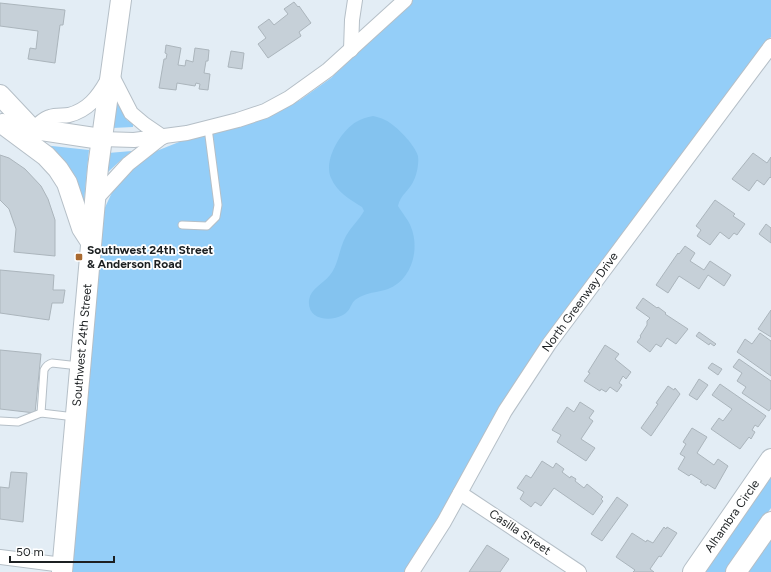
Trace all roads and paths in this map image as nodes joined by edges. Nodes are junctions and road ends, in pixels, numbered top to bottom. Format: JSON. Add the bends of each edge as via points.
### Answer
{"nodes":[{"id":1,"x":121,"y":0,"type":"edge"},
{"id":2,"x":354,"y":0,"type":"edge"},
{"id":3,"x":405,"y":0,"type":"edge"},
{"id":4,"x":771,"y":46,"type":"edge"},
{"id":5,"x":350,"y":50,"type":"junction"},
{"id":6,"x":111,"y":74,"type":"junction"},
{"id":7,"x":0,"y":95,"type":"edge"},
{"id":8,"x":2,"y":124,"type":"edge"},
{"id":9,"x":208,"y":128,"type":"junction"},
{"id":10,"x":32,"y":129,"type":"junction"},
{"id":11,"x":163,"y":137,"type":"junction"},
{"id":12,"x":101,"y":139,"type":"junction"},
{"id":13,"x":95,"y":200,"type":"junction"},
{"id":14,"x":182,"y":225,"type":"dead end"},
{"id":15,"x":91,"y":242,"type":"junction"},
{"id":16,"x":80,"y":366,"type":"junction"},
{"id":17,"x":41,"y":413,"type":"junction"},
{"id":18,"x":76,"y":417,"type":"junction"},
{"id":19,"x":0,"y":421,"type":"edge"},
{"id":20,"x":771,"y":459,"type":"edge"},
{"id":21,"x":460,"y":493,"type":"junction"},
{"id":22,"x":771,"y":522,"type":"edge"},
{"id":23,"x":0,"y":557,"type":"edge"},
{"id":24,"x":63,"y":569,"type":"edge"},
{"id":25,"x":412,"y":572,"type":"edge"},
{"id":26,"x":579,"y":572,"type":"edge"},
{"id":27,"x":693,"y":572,"type":"edge"},
{"id":28,"x":736,"y":572,"type":"edge"}],
"edges":[{"from":1,"to":6,"type":"street","name":"Southwest 24th Street"},
{"from":2,"to":5,"type":"street"},
{"from":3,"to":5,"type":"street"},
{"from":4,"to":21,"type":"street","name":"North Greenway Drive","via":[[549,344],[505,412]]},
{"from":5,"to":9,"type":"street","via":[[314,81],[278,105],[252,116]]},
{"from":6,"to":10,"type":"street","via":[[92,103],[69,115],[49,117]]},
{"from":6,"to":11,"type":"street","via":[[131,113]]},
{"from":6,"to":12,"type":"street","name":"Southwest 24th Street"},
{"from":7,"to":10,"type":"street"},
{"from":8,"to":10,"type":"street"},
{"from":8,"to":15,"type":"street","via":[[46,156],[58,169],[67,183],[82,228]]},
{"from":9,"to":11,"type":"street"},
{"from":9,"to":14,"type":"lane","via":[[218,205],[216,216],[207,226]]},
{"from":10,"to":12,"type":"street"},
{"from":11,"to":12,"type":"street","via":[[124,141]]},
{"from":11,"to":13,"type":"street","via":[[124,168]]},
{"from":12,"to":13,"type":"street","name":"Southwest 24th Street"},
{"from":13,"to":15,"type":"street","name":"Southwest 24th Street"},
{"from":15,"to":16,"type":"street","name":"Southwest 24th Street"},
{"from":16,"to":17,"type":"lane","via":[[52,363],[46,367]]},
{"from":16,"to":18,"type":"street","name":"Southwest 24th Street"},
{"from":17,"to":18,"type":"lane"},
{"from":17,"to":19,"type":"lane","via":[[18,422]]},
{"from":18,"to":24,"type":"street","name":"Southwest 24th Street"},
{"from":20,"to":27,"type":"street","name":"Alhambra Circle"},
{"from":21,"to":25,"type":"street","name":"North Greenway Drive"},
{"from":21,"to":26,"type":"street","name":"Casilla Street"},
{"from":22,"to":28,"type":"street"},
{"from":23,"to":24,"type":"street"}]}
